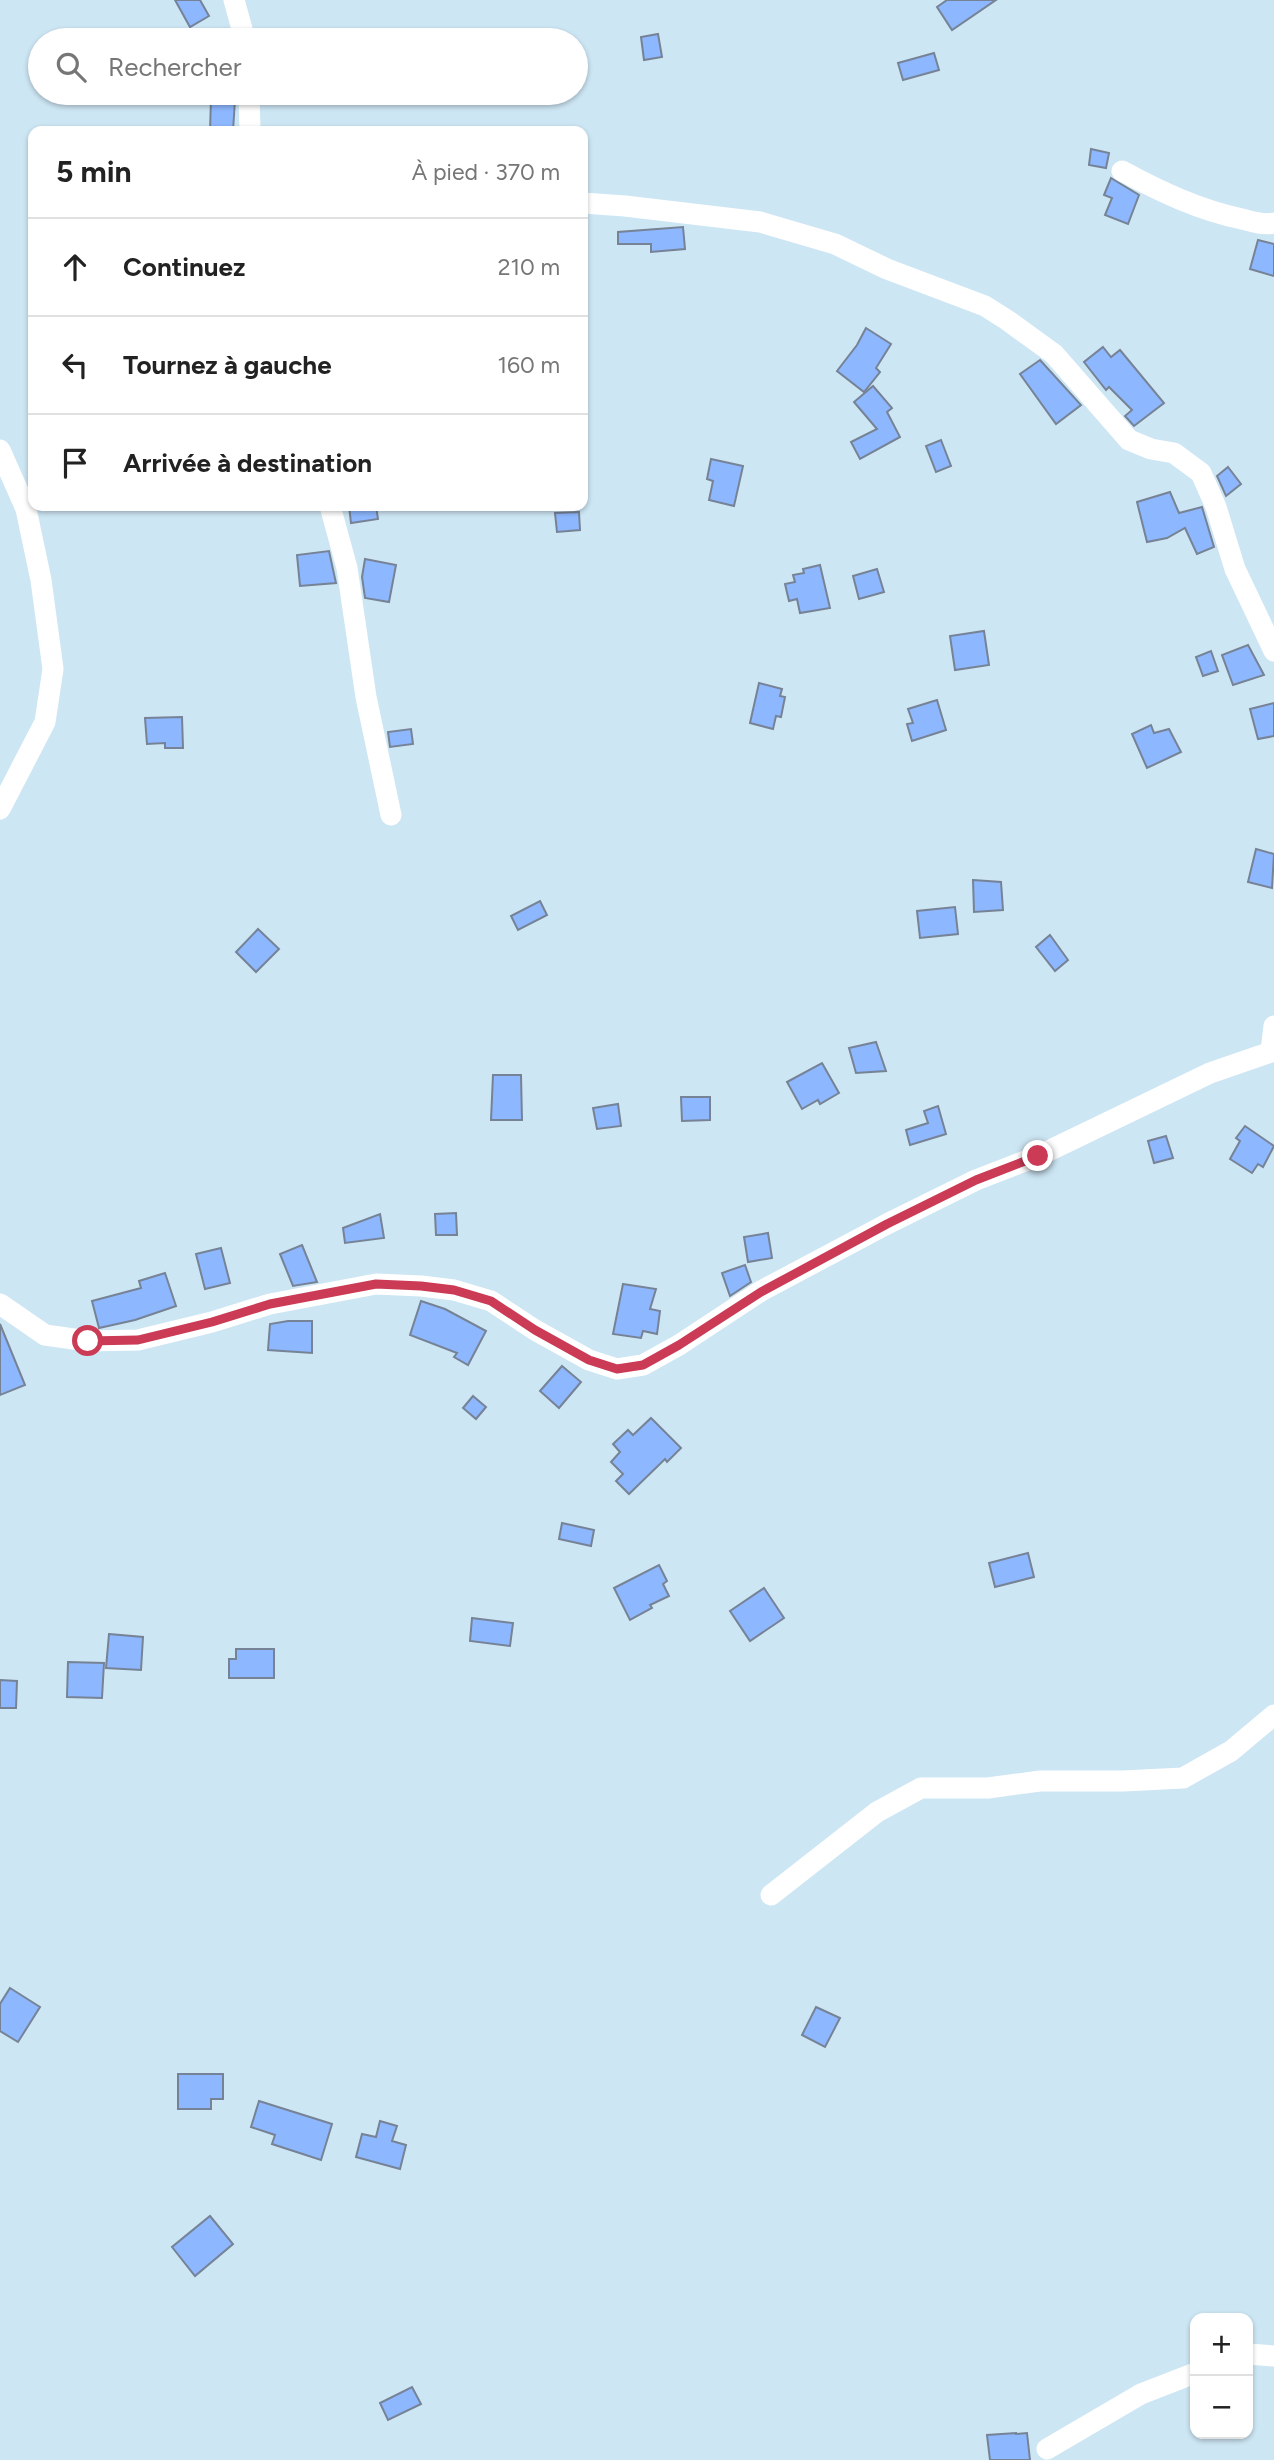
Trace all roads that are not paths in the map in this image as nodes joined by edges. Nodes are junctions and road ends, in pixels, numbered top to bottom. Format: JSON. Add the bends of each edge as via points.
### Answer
{"nodes":[{"id":1,"x":234,"y":0,"type":"edge"},
{"id":2,"x":242,"y":28,"type":"edge"},
{"id":3,"x":249,"y":105,"type":"edge"},
{"id":4,"x":250,"y":126,"type":"edge"},
{"id":5,"x":1122,"y":171,"type":"dead end"},
{"id":6,"x":588,"y":203,"type":"edge"},
{"id":7,"x":1274,"y":223,"type":"edge"},
{"id":8,"x":0,"y":450,"type":"edge"},
{"id":9,"x":331,"y":511,"type":"edge"},
{"id":10,"x":1274,"y":652,"type":"edge"},
{"id":11,"x":0,"y":809,"type":"edge"},
{"id":12,"x":391,"y":815,"type":"dead end"},
{"id":13,"x":1274,"y":1026,"type":"edge"},
{"id":14,"x":1272,"y":1051,"type":"edge"},
{"id":15,"x":0,"y":1304,"type":"edge"},
{"id":16,"x":1274,"y":1715,"type":"edge"},
{"id":17,"x":771,"y":1895,"type":"dead end"},
{"id":18,"x":1253,"y":2354,"type":"edge"},
{"id":19,"x":1274,"y":2356,"type":"edge"},
{"id":20,"x":1190,"y":2375,"type":"edge"},
{"id":21,"x":1047,"y":2449,"type":"dead end"}],
"edges":[{"from":1,"to":2,"type":"street"},
{"from":3,"to":4,"type":"street"},
{"from":5,"to":7,"type":"street","via":[[1174,199],[1222,215]]},
{"from":6,"to":10,"type":"street","via":[[760,222],[835,244],[985,306],[1007,320],[1054,354],[1129,440],[1174,453],[1201,473],[1235,569]]},
{"from":8,"to":11,"type":"street","via":[[26,509],[53,669],[45,722]]},
{"from":9,"to":12,"type":"street","via":[[347,568],[366,697]]},
{"from":13,"to":14,"type":"street"},
{"from":14,"to":15,"type":"street","via":[[1210,1073],[887,1224],[761,1292],[643,1365],[617,1369],[589,1360],[491,1301],[421,1286],[376,1284],[270,1304],[138,1340],[88,1341],[45,1335]]},
{"from":16,"to":17,"type":"street","via":[[1231,1751],[1183,1778],[921,1787],[877,1812]]},
{"from":18,"to":19,"type":"street"},
{"from":20,"to":21,"type":"street","via":[[1141,2394]]}]}
